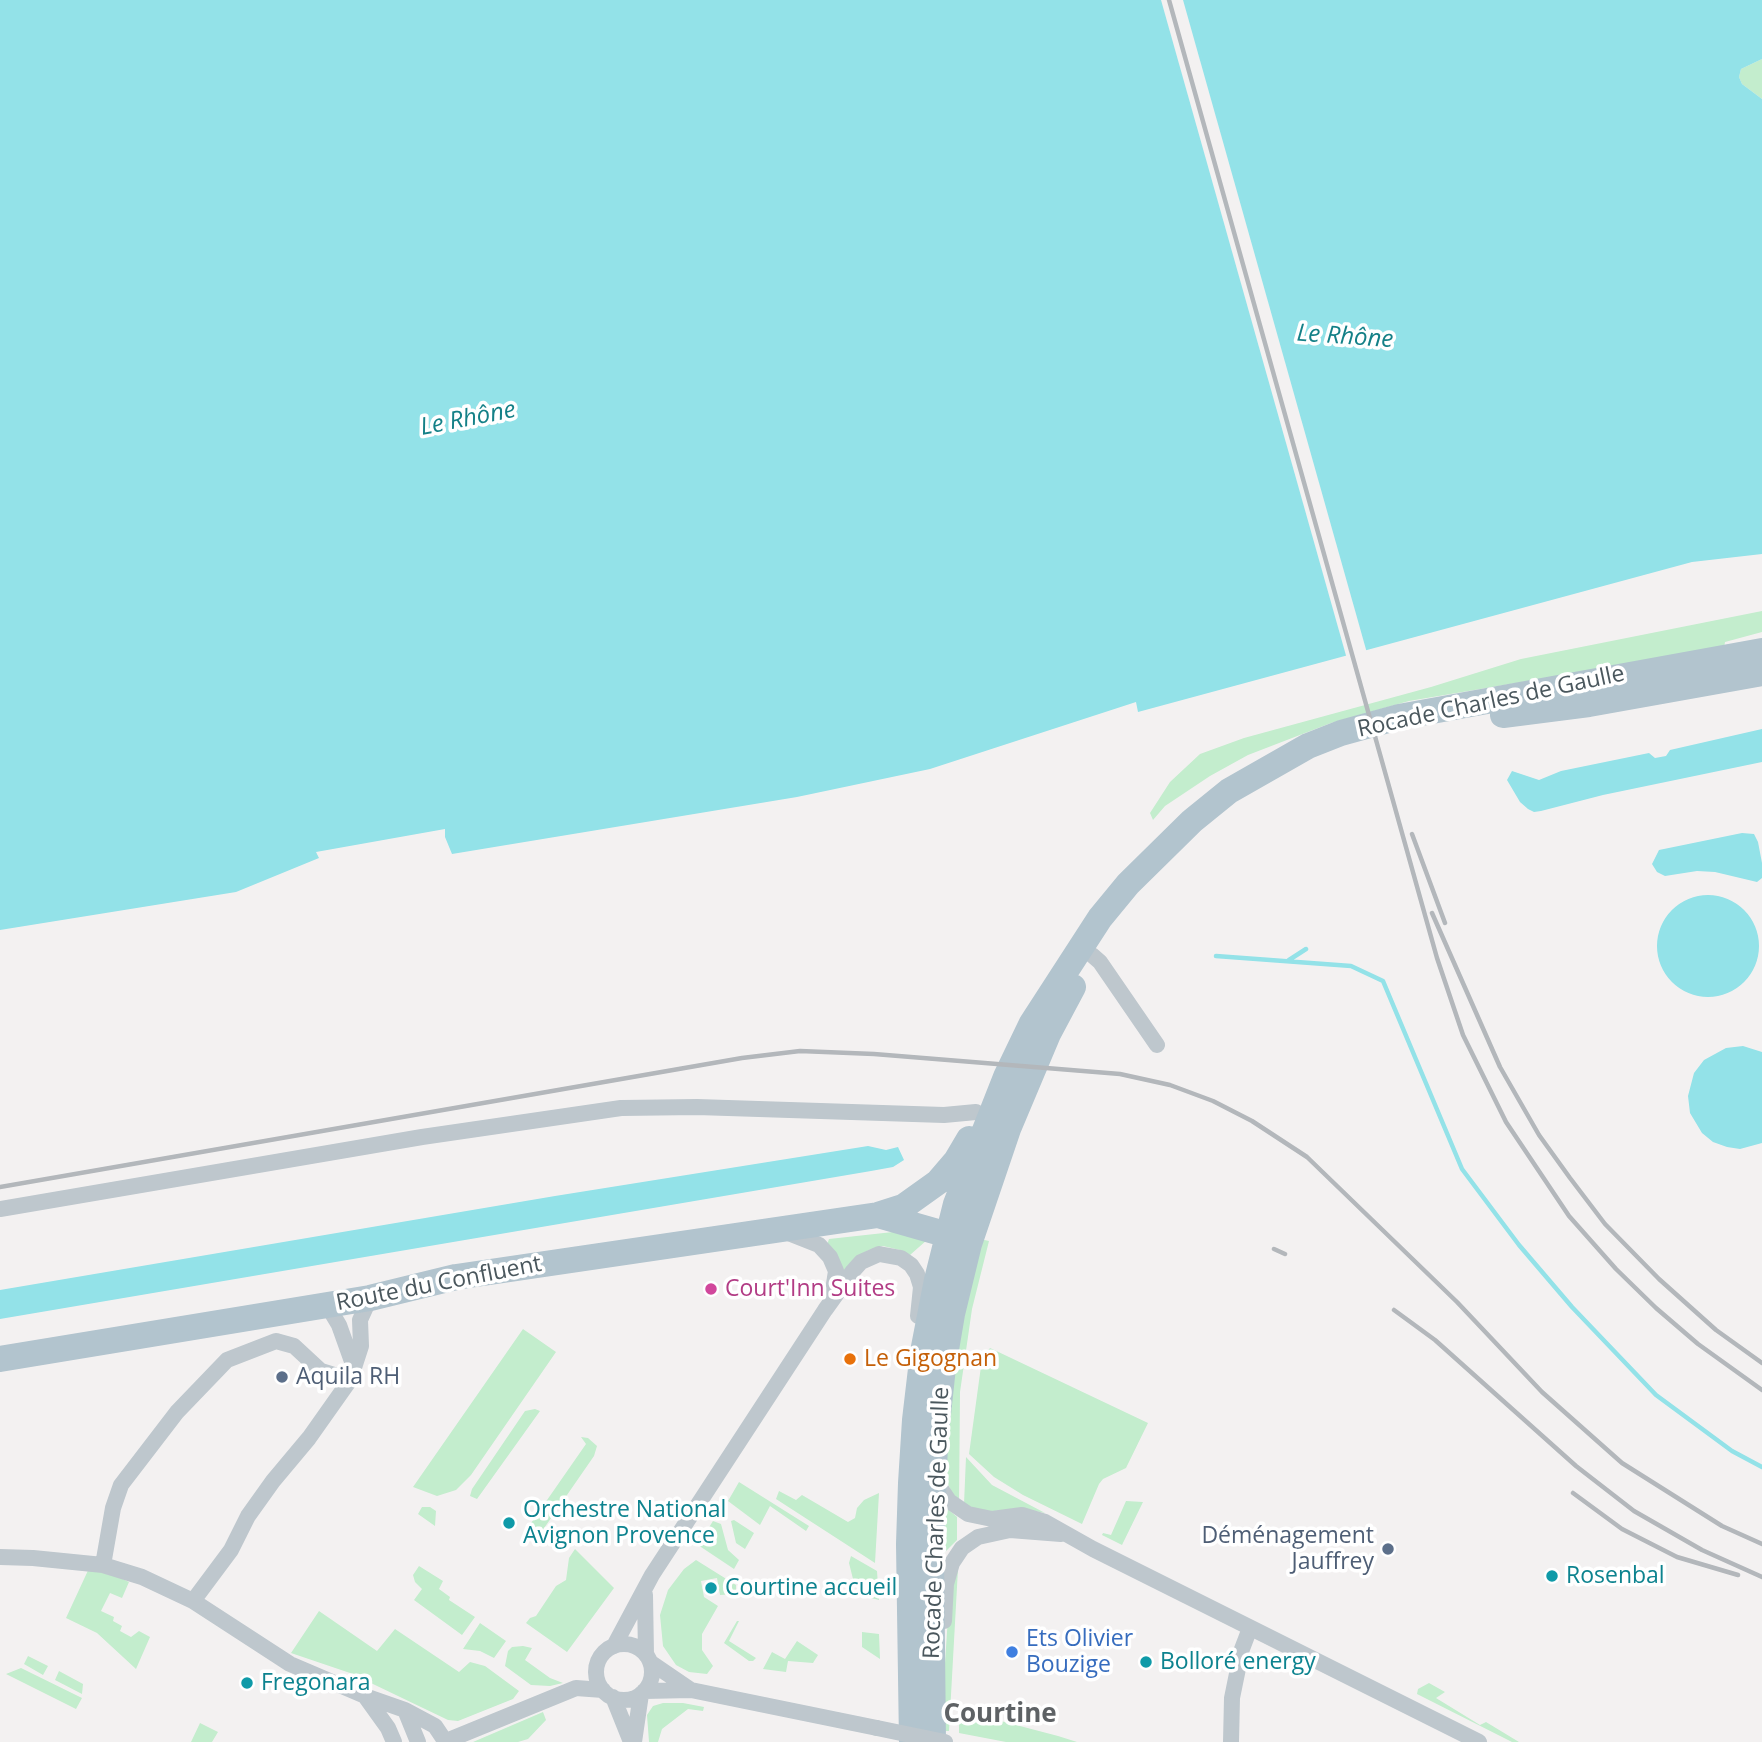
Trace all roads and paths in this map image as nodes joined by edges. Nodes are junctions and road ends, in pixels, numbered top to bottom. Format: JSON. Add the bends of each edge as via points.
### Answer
{"nodes":[{"id":1,"x":1762,"y":651,"type":"edge"},
{"id":2,"x":1762,"y":673,"type":"edge"},
{"id":3,"x":1092,"y":955,"type":"junction"},
{"id":4,"x":1157,"y":1045,"type":"dead end"},
{"id":5,"x":985,"y":1109,"type":"junction"},
{"id":6,"x":0,"y":1209,"type":"edge"},
{"id":7,"x":890,"y":1211,"type":"junction"},
{"id":8,"x":981,"y":1212,"type":"junction"},
{"id":9,"x":953,"y":1229,"type":"junction"},
{"id":10,"x":780,"y":1230,"type":"junction"},
{"id":11,"x":370,"y":1298,"type":"junction"},
{"id":12,"x":832,"y":1299,"type":"junction"},
{"id":13,"x":327,"y":1305,"type":"junction"},
{"id":14,"x":0,"y":1359,"type":"edge"},
{"id":15,"x":943,"y":1367,"type":"junction"},
{"id":16,"x":352,"y":1373,"type":"junction"},
{"id":17,"x":915,"y":1420,"type":"junction"},
{"id":18,"x":934,"y":1478,"type":"junction"},
{"id":19,"x":1063,"y":1534,"type":"junction"},
{"id":20,"x":0,"y":1557,"type":"edge"},
{"id":21,"x":103,"y":1565,"type":"junction"},
{"id":22,"x":645,"y":1589,"type":"junction"},
{"id":23,"x":193,"y":1601,"type":"junction"},
{"id":24,"x":1250,"y":1628,"type":"junction"},
{"id":25,"x":614,"y":1646,"type":"junction"},
{"id":26,"x":648,"y":1659,"type":"junction"},
{"id":27,"x":597,"y":1665,"type":"junction"},
{"id":28,"x":932,"y":1687,"type":"junction"},
{"id":29,"x":576,"y":1688,"type":"junction"},
{"id":30,"x":691,"y":1690,"type":"junction"},
{"id":31,"x":642,"y":1692,"type":"junction"},
{"id":32,"x":608,"y":1693,"type":"junction"},
{"id":33,"x":365,"y":1696,"type":"junction"},
{"id":34,"x":405,"y":1710,"type":"junction"},
{"id":35,"x":394,"y":1742,"type":"edge"},
{"id":36,"x":418,"y":1742,"type":"edge"},
{"id":37,"x":444,"y":1742,"type":"edge"},
{"id":38,"x":632,"y":1742,"type":"edge"},
{"id":39,"x":912,"y":1742,"type":"edge"},
{"id":40,"x":933,"y":1742,"type":"edge"},
{"id":41,"x":945,"y":1742,"type":"edge"},
{"id":42,"x":1231,"y":1742,"type":"edge"},
{"id":43,"x":1479,"y":1742,"type":"edge"}],
"edges":[{"from":1,"to":5,"type":"main road","name":"Rocade Charles de Gaulle","via":[[1399,717],[1341,733],[1271,765],[1192,821],[1128,884],[1073,957]]},
{"from":2,"to":3,"type":"main road","name":"Rocade Charles de Gaulle","via":[[1413,729],[1321,756],[1263,788],[1176,854]]},
{"from":3,"to":4,"type":"street"},
{"from":3,"to":8,"type":"main road","name":"Rocade Charles de Gaulle","via":[[1048,1034],[1008,1129]]},
{"from":5,"to":6,"type":"street","via":[[944,1115],[621,1108]]},
{"from":5,"to":7,"type":"main road","via":[[956,1161],[938,1182]]},
{"from":5,"to":9,"type":"main road","name":"Rocade Charles de Gaulle","via":[[956,1204]]},
{"from":7,"to":9,"type":"main road","via":[[939,1213]]},
{"from":7,"to":10,"type":"main road","name":"Route du Confluent"},
{"from":8,"to":9,"type":"main road","via":[[967,1226]]},
{"from":8,"to":15,"type":"main road","name":"Rocade Charles de Gaulle","via":[[960,1279]]},
{"from":9,"to":15,"type":"main road","via":[[958,1250],[942,1315]]},
{"from":9,"to":17,"type":"main road","name":"Rocade Charles de Gaulle","via":[[925,1339]]},
{"from":10,"to":11,"type":"main road","name":"Route du Confluent","via":[[456,1277]]},
{"from":10,"to":12,"type":"street","via":[[819,1245],[830,1256],[836,1271]]},
{"from":11,"to":13,"type":"main road","name":"Route du Confluent"},
{"from":11,"to":16,"type":"street","via":[[360,1320],[361,1346]]},
{"from":12,"to":17,"type":"street","via":[[869,1257],[891,1255],[911,1265],[921,1287],[906,1384]]},
{"from":12,"to":22,"type":"street"},
{"from":13,"to":14,"type":"main road","name":"Route du Confluent"},
{"from":13,"to":16,"type":"street","via":[[339,1325]]},
{"from":15,"to":18,"type":"main road","name":"Rocade Charles de Gaulle"},
{"from":16,"to":21,"type":"street","via":[[321,1371],[294,1346],[276,1341],[227,1360],[177,1412],[121,1485]]},
{"from":16,"to":23,"type":"street","via":[[309,1438],[260,1498],[231,1550]]},
{"from":17,"to":39,"type":"main road","name":"Rocade Charles de Gaulle","via":[[909,1544]]},
{"from":18,"to":19,"type":"street","via":[[948,1501],[968,1514],[992,1519],[1023,1515]]},
{"from":18,"to":28,"type":"main road","name":"Rocade Charles de Gaulle"},
{"from":19,"to":24,"type":"street"},
{"from":19,"to":28,"type":"street","via":[[1010,1530],[978,1537],[962,1548],[951,1563],[946,1584],[943,1636]]},
{"from":20,"to":21,"type":"street"},
{"from":21,"to":23,"type":"street"},
{"from":22,"to":25,"type":"street"},
{"from":22,"to":26,"type":"street"},
{"from":23,"to":33,"type":"street","via":[[290,1664]]},
{"from":24,"to":42,"type":"street","via":[[1232,1698]]},
{"from":24,"to":43,"type":"street"},
{"from":25,"to":26,"type":"street","via":[[632,1645]]},
{"from":25,"to":27,"type":"street"},
{"from":26,"to":30,"type":"street"},
{"from":26,"to":31,"type":"street","via":[[651,1678]]},
{"from":27,"to":29,"type":"street"},
{"from":27,"to":32,"type":"street","via":[[597,1678]]},
{"from":28,"to":40,"type":"main road","name":"Rocade Charles de Gaulle"},
{"from":29,"to":32,"type":"street"},
{"from":29,"to":37,"type":"street"},
{"from":30,"to":31,"type":"street"},
{"from":30,"to":41,"type":"street","bridge":true},
{"from":31,"to":32,"type":"street","via":[[627,1699]]},
{"from":31,"to":38,"type":"street"},
{"from":32,"to":38,"type":"street"},
{"from":33,"to":34,"type":"street"},
{"from":33,"to":35,"type":"street"},
{"from":34,"to":36,"type":"street"},
{"from":34,"to":37,"type":"street","via":[[435,1726]]}]}
